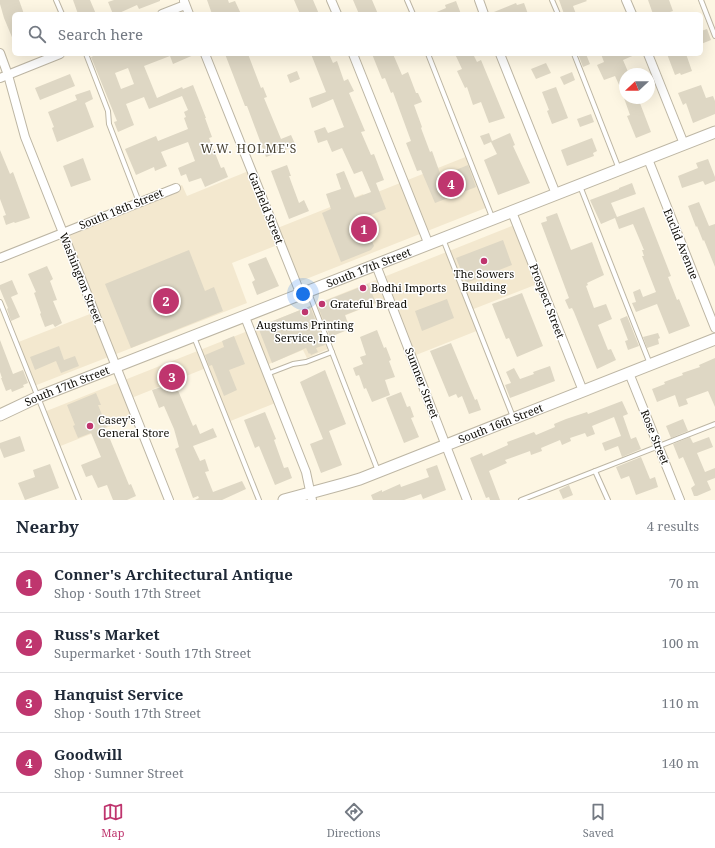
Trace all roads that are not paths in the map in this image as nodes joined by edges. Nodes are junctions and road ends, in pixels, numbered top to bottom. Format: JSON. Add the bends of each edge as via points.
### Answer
{"nodes":[{"id":1,"x":56,"y":0,"type":"edge"},
{"id":2,"x":331,"y":0,"type":"edge"},
{"id":3,"x":407,"y":0,"type":"edge"},
{"id":4,"x":479,"y":0,"type":"edge"},
{"id":5,"x":552,"y":0,"type":"edge"},
{"id":6,"x":626,"y":0,"type":"edge"},
{"id":7,"x":701,"y":0,"type":"edge"},
{"id":8,"x":184,"y":2,"type":"edge"},
{"id":9,"x":61,"y":12,"type":"edge"},
{"id":10,"x":166,"y":12,"type":"edge"},
{"id":11,"x":188,"y":12,"type":"edge"},
{"id":12,"x":336,"y":12,"type":"edge"},
{"id":13,"x":411,"y":12,"type":"edge"},
{"id":14,"x":483,"y":12,"type":"edge"},
{"id":15,"x":557,"y":12,"type":"edge"},
{"id":16,"x":631,"y":12,"type":"edge"},
{"id":17,"x":715,"y":36,"type":"edge"},
{"id":18,"x":0,"y":53,"type":"edge"},
{"id":19,"x":55,"y":56,"type":"edge"},
{"id":20,"x":87,"y":56,"type":"edge"},
{"id":21,"x":206,"y":56,"type":"edge"},
{"id":22,"x":354,"y":56,"type":"edge"},
{"id":23,"x":429,"y":56,"type":"edge"},
{"id":24,"x":501,"y":56,"type":"edge"},
{"id":25,"x":575,"y":56,"type":"edge"},
{"id":26,"x":649,"y":56,"type":"edge"},
{"id":27,"x":8,"y":75,"type":"junction"},
{"id":28,"x":0,"y":78,"type":"edge"},
{"id":29,"x":715,"y":132,"type":"edge"},
{"id":30,"x":684,"y":144,"type":"junction"},
{"id":31,"x":648,"y":159,"type":"junction"},
{"id":32,"x":620,"y":170,"type":"junction"},
{"id":33,"x":580,"y":185,"type":"junction"},
{"id":34,"x":176,"y":188,"type":"dead end"},
{"id":35,"x":556,"y":194,"type":"junction"},
{"id":36,"x":140,"y":202,"type":"junction"},
{"id":37,"x":512,"y":212,"type":"junction"},
{"id":38,"x":493,"y":219,"type":"junction"},
{"id":39,"x":63,"y":232,"type":"junction"},
{"id":40,"x":443,"y":239,"type":"junction"},
{"id":41,"x":429,"y":244,"type":"junction"},
{"id":42,"x":0,"y":258,"type":"edge"},
{"id":43,"x":376,"y":265,"type":"junction"},
{"id":44,"x":305,"y":293,"type":"junction"},
{"id":45,"x":0,"y":302,"type":"edge"},
{"id":46,"x":245,"y":317,"type":"junction"},
{"id":47,"x":715,"y":328,"type":"edge"},
{"id":48,"x":194,"y":337,"type":"junction"},
{"id":49,"x":715,"y":339,"type":"edge"},
{"id":50,"x":332,"y":352,"type":"junction"},
{"id":51,"x":651,"y":365,"type":"junction"},
{"id":52,"x":116,"y":367,"type":"junction"},
{"id":53,"x":629,"y":373,"type":"junction"},
{"id":54,"x":267,"y":374,"type":"junction"},
{"id":55,"x":583,"y":391,"type":"junction"},
{"id":56,"x":38,"y":397,"type":"junction"},
{"id":57,"x":0,"y":415,"type":"edge"},
{"id":58,"x":513,"y":418,"type":"junction"},
{"id":59,"x":715,"y":424,"type":"edge"},
{"id":60,"x":446,"y":444,"type":"junction"},
{"id":61,"x":658,"y":446,"type":"junction"},
{"id":62,"x":378,"y":471,"type":"junction"},
{"id":63,"x":595,"y":471,"type":"junction"},
{"id":64,"x":311,"y":497,"type":"edge"},
{"id":65,"x":79,"y":500,"type":"edge"},
{"id":66,"x":169,"y":500,"type":"edge"},
{"id":67,"x":259,"y":500,"type":"edge"},
{"id":68,"x":284,"y":500,"type":"edge"},
{"id":69,"x":467,"y":500,"type":"edge"},
{"id":70,"x":521,"y":500,"type":"edge"},
{"id":71,"x":608,"y":500,"type":"edge"},
{"id":72,"x":680,"y":500,"type":"edge"}],
"edges":[{"from":1,"to":9,"type":"lane"},
{"from":2,"to":12,"type":"street"},
{"from":3,"to":13,"type":"lane"},
{"from":4,"to":14,"type":"street"},
{"from":5,"to":15,"type":"lane"},
{"from":6,"to":16,"type":"street"},
{"from":7,"to":17,"type":"lane"},
{"from":8,"to":10,"type":"street"},
{"from":8,"to":11,"type":"street"},
{"from":18,"to":27,"type":"street","name":"Washington Street"},
{"from":19,"to":27,"type":"street"},
{"from":20,"to":36,"type":"lane","via":[[108,111],[109,124]]},
{"from":21,"to":44,"type":"street","name":"Garfield Street"},
{"from":22,"to":41,"type":"street"},
{"from":23,"to":38,"type":"lane"},
{"from":24,"to":35,"type":"street"},
{"from":25,"to":32,"type":"lane"},
{"from":26,"to":30,"type":"street"},
{"from":27,"to":28,"type":"street"},
{"from":27,"to":39,"type":"street","name":"Washington Street","via":[[25,137]]},
{"from":29,"to":30,"type":"main road","name":"South 17th Street"},
{"from":30,"to":31,"type":"main road","name":"South 17th Street"},
{"from":31,"to":32,"type":"main road","name":"South 17th Street"},
{"from":31,"to":47,"type":"street","name":"Euclid Avenue"},
{"from":32,"to":33,"type":"main road","name":"South 17th Street"},
{"from":33,"to":35,"type":"main road","name":"South 17th Street"},
{"from":33,"to":51,"type":"lane"},
{"from":34,"to":36,"type":"street","name":"South 18th Street"},
{"from":35,"to":37,"type":"main road","name":"South 17th Street"},
{"from":36,"to":39,"type":"street","name":"South 18th Street"},
{"from":37,"to":38,"type":"main road","name":"South 17th Street"},
{"from":37,"to":55,"type":"street","name":"Prospect Street"},
{"from":38,"to":40,"type":"main road","name":"South 17th Street"},
{"from":39,"to":42,"type":"street","name":"South 18th Street"},
{"from":39,"to":52,"type":"street","name":"Washington Street"},
{"from":40,"to":41,"type":"main road","name":"South 17th Street"},
{"from":40,"to":58,"type":"lane"},
{"from":41,"to":43,"type":"main road","name":"South 17th Street"},
{"from":43,"to":44,"type":"main road","name":"South 17th Street"},
{"from":43,"to":60,"type":"street","name":"Sumner Street"},
{"from":44,"to":46,"type":"main road","name":"South 17th Street"},
{"from":44,"to":50,"type":"lane"},
{"from":45,"to":56,"type":"lane"},
{"from":46,"to":48,"type":"main road","name":"South 17th Street"},
{"from":46,"to":54,"type":"street"},
{"from":48,"to":52,"type":"main road","name":"South 17th Street"},
{"from":48,"to":67,"type":"lane"},
{"from":49,"to":51,"type":"main road","name":"South 16th Street"},
{"from":50,"to":54,"type":"lane"},
{"from":50,"to":62,"type":"lane"},
{"from":51,"to":53,"type":"main road","name":"South 16th Street"},
{"from":52,"to":56,"type":"main road","name":"South 17th Street"},
{"from":52,"to":66,"type":"street","name":"Washington Street"},
{"from":53,"to":55,"type":"main road","name":"South 16th Street"},
{"from":53,"to":61,"type":"street","name":"Rose Street"},
{"from":54,"to":64,"type":"street","via":[[306,472]]},
{"from":55,"to":58,"type":"main road","name":"South 16th Street"},
{"from":56,"to":57,"type":"main road","name":"South 17th Street"},
{"from":56,"to":65,"type":"lane"},
{"from":58,"to":60,"type":"main road","name":"South 16th Street"},
{"from":59,"to":61,"type":"lane"},
{"from":60,"to":62,"type":"main road","name":"South 16th Street"},
{"from":60,"to":69,"type":"street","name":"Sumner Street"},
{"from":61,"to":63,"type":"lane"},
{"from":61,"to":72,"type":"street","name":"Rose Street"},
{"from":62,"to":64,"type":"main road","name":"South 16th Street"},
{"from":63,"to":70,"type":"lane"},
{"from":63,"to":71,"type":"lane"},
{"from":64,"to":68,"type":"main road","name":"South 16th Street"}]}
